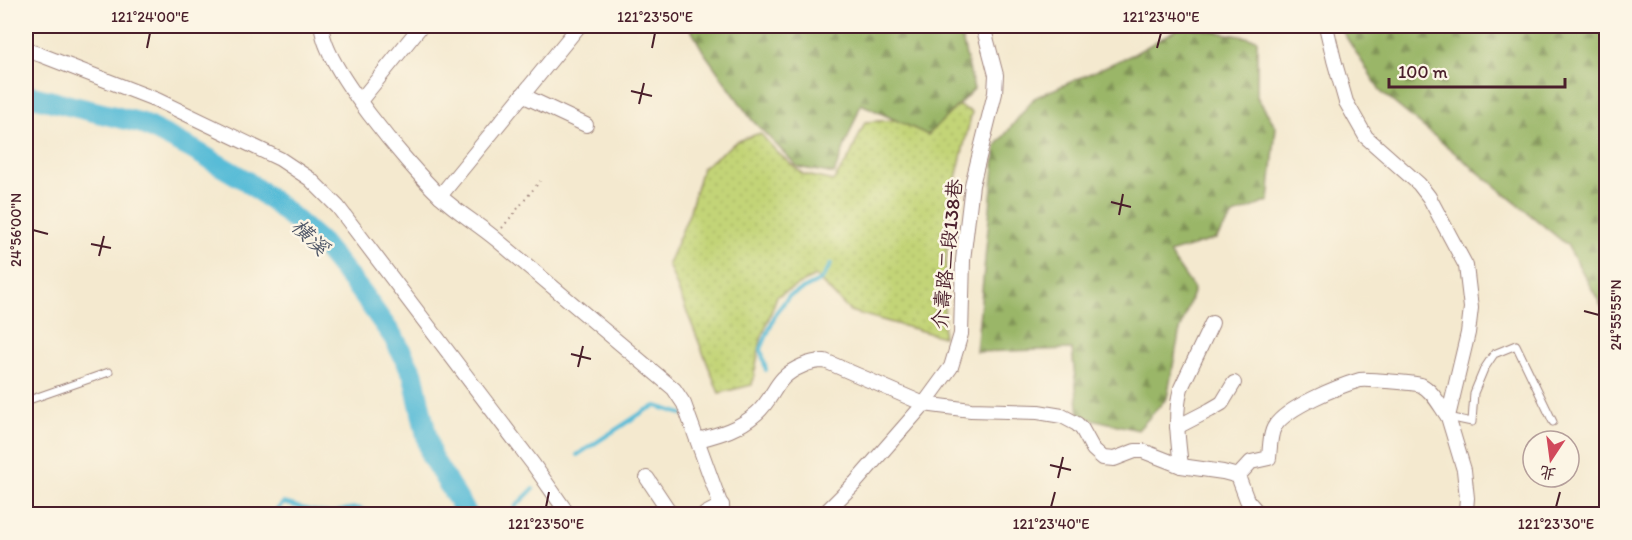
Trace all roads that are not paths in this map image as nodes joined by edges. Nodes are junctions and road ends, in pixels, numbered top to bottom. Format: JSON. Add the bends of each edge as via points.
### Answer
{"nodes":[{"id":1,"x":322,"y":26,"type":"edge"},
{"id":2,"x":422,"y":26,"type":"edge"},
{"id":3,"x":579,"y":26,"type":"edge"},
{"id":4,"x":982,"y":26,"type":"edge"},
{"id":5,"x":1326,"y":26,"type":"edge"},
{"id":6,"x":26,"y":50,"type":"edge"},
{"id":7,"x":522,"y":95,"type":"junction"},
{"id":8,"x":360,"y":101,"type":"junction"},
{"id":9,"x":586,"y":125,"type":"dead end"},
{"id":10,"x":440,"y":196,"type":"junction"},
{"id":11,"x":1212,"y":323,"type":"dead end"},
{"id":12,"x":109,"y":372,"type":"dead end"},
{"id":13,"x":1234,"y":383,"type":"dead end"},
{"id":14,"x":26,"y":401,"type":"edge"},
{"id":15,"x":924,"y":404,"type":"junction"},
{"id":16,"x":1448,"y":417,"type":"junction"},
{"id":17,"x":1552,"y":422,"type":"dead end"},
{"id":18,"x":1177,"y":427,"type":"junction"},
{"id":19,"x":698,"y":440,"type":"junction"},
{"id":20,"x":1181,"y":466,"type":"junction"},
{"id":21,"x":1238,"y":476,"type":"junction"},
{"id":22,"x":647,"y":478,"type":"dead end"},
{"id":23,"x":723,"y":509,"type":"edge"},
{"id":24,"x":568,"y":514,"type":"edge"},
{"id":25,"x":671,"y":514,"type":"edge"},
{"id":26,"x":705,"y":514,"type":"edge"},
{"id":27,"x":824,"y":514,"type":"edge"},
{"id":28,"x":1259,"y":514,"type":"edge"},
{"id":29,"x":1463,"y":514,"type":"edge"}],
"edges":[{"from":1,"to":8,"type":"street","via":[[331,56]]},
{"from":2,"to":8,"type":"street"},
{"from":3,"to":7,"type":"street"},
{"from":4,"to":15,"type":"street","name":"介壽路二段138巷","via":[[996,75],[995,93],[972,185],[963,260],[961,334],[951,367]]},
{"from":5,"to":16,"type":"street","via":[[1346,102],[1366,137],[1419,184],[1466,266],[1471,308]]},
{"from":6,"to":24,"type":"street","via":[[157,100],[280,159],[310,179],[338,207]]},
{"from":7,"to":9,"type":"street"},
{"from":7,"to":10,"type":"street"},
{"from":8,"to":10,"type":"street","via":[[401,156]]},
{"from":10,"to":19,"type":"street","via":[[674,389]]},
{"from":11,"to":18,"type":"street","via":[[1181,388]]},
{"from":12,"to":14,"type":"lane"},
{"from":13,"to":18,"type":"street","via":[[1222,403]]},
{"from":15,"to":19,"type":"street","via":[[817,361],[785,375],[752,417],[727,432]]},
{"from":15,"to":20,"type":"street","via":[[1052,413],[1077,424],[1103,458],[1143,451]]},
{"from":15,"to":27,"type":"street","name":"介壽路二段138巷"},
{"from":16,"to":17,"type":"lane","via":[[1472,422],[1474,393],[1484,369],[1494,354],[1516,345]]},
{"from":16,"to":21,"type":"street","via":[[1420,384],[1363,380],[1331,390],[1283,417],[1273,427],[1269,458],[1251,462]]},
{"from":16,"to":29,"type":"street","via":[[1464,470],[1467,498]]},
{"from":18,"to":20,"type":"street"},
{"from":19,"to":23,"type":"street"},
{"from":20,"to":21,"type":"street"},
{"from":21,"to":28,"type":"street","via":[[1247,500]]},
{"from":22,"to":25,"type":"street"},
{"from":23,"to":26,"type":"street"}]}
